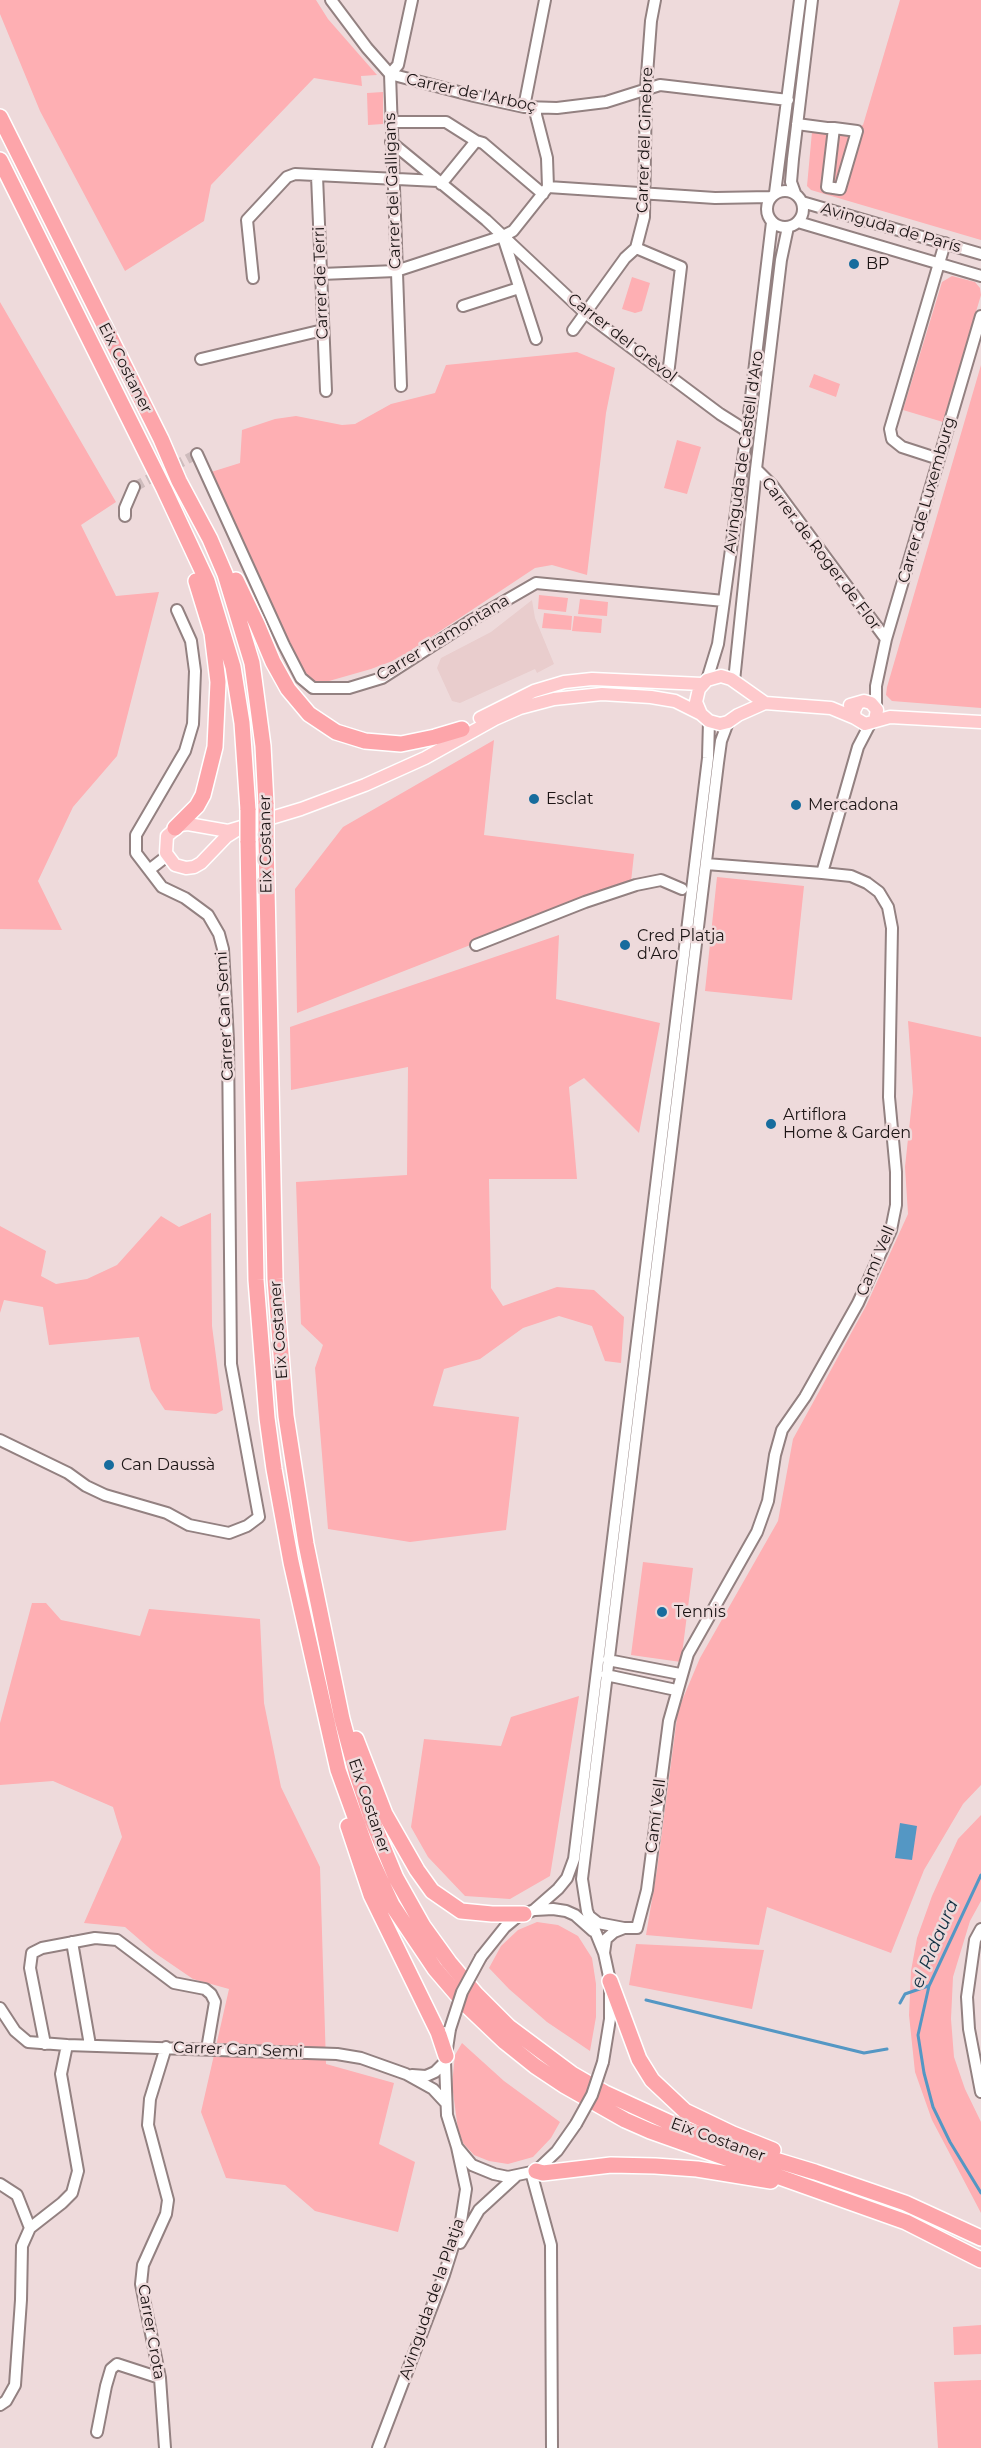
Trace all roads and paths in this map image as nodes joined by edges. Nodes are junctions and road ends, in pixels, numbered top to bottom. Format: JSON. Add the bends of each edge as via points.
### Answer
{"nodes":[{"id":1,"x":331,"y":0,"type":"edge"},
{"id":2,"x":412,"y":0,"type":"edge"},
{"id":3,"x":545,"y":0,"type":"edge"},
{"id":4,"x":655,"y":0,"type":"edge"},
{"id":5,"x":800,"y":0,"type":"edge"},
{"id":6,"x":812,"y":0,"type":"edge"},
{"id":7,"x":390,"y":75,"type":"junction"},
{"id":8,"x":645,"y":88,"type":"junction"},
{"id":9,"x":788,"y":100,"type":"junction"},
{"id":10,"x":524,"y":107,"type":"junction"},
{"id":11,"x":536,"y":108,"type":"junction"},
{"id":12,"x":0,"y":117,"type":"edge"},
{"id":13,"x":391,"y":122,"type":"junction"},
{"id":14,"x":797,"y":124,"type":"junction"},
{"id":15,"x":834,"y":128,"type":"junction"},
{"id":16,"x":476,"y":141,"type":"junction"},
{"id":17,"x":391,"y":142,"type":"junction"},
{"id":18,"x":832,"y":149,"type":"junction"},
{"id":19,"x":851,"y":151,"type":"junction"},
{"id":20,"x":0,"y":160,"type":"edge"},
{"id":21,"x":317,"y":176,"type":"junction"},
{"id":22,"x":393,"y":179,"type":"junction"},
{"id":23,"x":440,"y":182,"type":"junction"},
{"id":24,"x":545,"y":191,"type":"junction"},
{"id":25,"x":644,"y":194,"type":"junction"},
{"id":26,"x":773,"y":195,"type":"junction"},
{"id":27,"x":798,"y":197,"type":"junction"},
{"id":28,"x":745,"y":199,"type":"junction"},
{"id":29,"x":769,"y":217,"type":"junction"},
{"id":30,"x":793,"y":224,"type":"junction"},
{"id":31,"x":503,"y":236,"type":"junction"},
{"id":32,"x":945,"y":243,"type":"junction"},
{"id":33,"x":636,"y":248,"type":"junction"},
{"id":34,"x":981,"y":254,"type":"edge"},
{"id":35,"x":940,"y":264,"type":"junction"},
{"id":36,"x":396,"y":271,"type":"junction"},
{"id":37,"x":321,"y":274,"type":"junction"},
{"id":38,"x":981,"y":276,"type":"edge"},
{"id":39,"x":253,"y":278,"type":"dead end"},
{"id":40,"x":519,"y":288,"type":"junction"},
{"id":41,"x":463,"y":306,"type":"dead end"},
{"id":42,"x":585,"y":313,"type":"junction"},
{"id":43,"x":981,"y":316,"type":"edge"},
{"id":44,"x":323,"y":330,"type":"junction"},
{"id":45,"x":573,"y":330,"type":"dead end"},
{"id":46,"x":536,"y":339,"type":"dead end"},
{"id":47,"x":201,"y":359,"type":"dead end"},
{"id":48,"x":668,"y":375,"type":"junction"},
{"id":49,"x":401,"y":386,"type":"dead end"},
{"id":50,"x":326,"y":391,"type":"dead end"},
{"id":51,"x":120,"y":405,"type":"junction"},
{"id":52,"x":747,"y":431,"type":"junction"},
{"id":53,"x":161,"y":439,"type":"junction"},
{"id":54,"x":197,"y":454,"type":"dead end"},
{"id":55,"x":939,"y":459,"type":"junction"},
{"id":56,"x":756,"y":469,"type":"junction"},
{"id":57,"x":134,"y":487,"type":"tunnel mouth"},
{"id":58,"x":125,"y":516,"type":"dead end"},
{"id":59,"x":724,"y":601,"type":"junction"},
{"id":60,"x":177,"y":610,"type":"dead end"},
{"id":61,"x":886,"y":639,"type":"junction"},
{"id":62,"x":705,"y":682,"type":"junction"},
{"id":63,"x":736,"y":683,"type":"junction"},
{"id":64,"x":765,"y":703,"type":"junction"},
{"id":65,"x":831,"y":708,"type":"junction"},
{"id":66,"x":870,"y":711,"type":"junction"},
{"id":67,"x":705,"y":718,"type":"junction"},
{"id":68,"x":733,"y":719,"type":"junction"},
{"id":69,"x":856,"y":719,"type":"junction"},
{"id":70,"x":981,"y":722,"type":"edge"},
{"id":71,"x":462,"y":729,"type":"junction"},
{"id":72,"x":858,"y":747,"type":"junction"},
{"id":73,"x":425,"y":758,"type":"junction"},
{"id":74,"x":197,"y":826,"type":"junction"},
{"id":75,"x":175,"y":828,"type":"junction"},
{"id":76,"x":237,"y":830,"type":"junction"},
{"id":77,"x":167,"y":856,"type":"junction"},
{"id":78,"x":206,"y":857,"type":"junction"},
{"id":79,"x":706,"y":864,"type":"junction"},
{"id":80,"x":149,"y":870,"type":"junction"},
{"id":81,"x":822,"y":873,"type":"junction"},
{"id":82,"x":682,"y":889,"type":"dead end"},
{"id":83,"x":476,"y":945,"type":"dead end"},
{"id":84,"x":1,"y":1439,"type":"edge"},
{"id":85,"x":608,"y":1660,"type":"junction"},
{"id":86,"x":680,"y":1674,"type":"junction"},
{"id":87,"x":606,"y":1675,"type":"junction"},
{"id":88,"x":676,"y":1690,"type":"junction"},
{"id":89,"x":342,"y":1719,"type":"junction"},
{"id":90,"x":338,"y":1770,"type":"junction"},
{"id":91,"x":529,"y":1912,"type":"junction"},
{"id":92,"x":589,"y":1916,"type":"junction"},
{"id":93,"x":624,"y":1928,"type":"junction"},
{"id":94,"x":981,"y":1929,"type":"edge"},
{"id":95,"x":596,"y":1934,"type":"junction"},
{"id":96,"x":72,"y":1942,"type":"junction"},
{"id":97,"x":604,"y":1953,"type":"junction"},
{"id":98,"x":609,"y":1981,"type":"junction"},
{"id":99,"x":0,"y":2008,"type":"edge"},
{"id":100,"x":45,"y":2044,"type":"junction"},
{"id":101,"x":67,"y":2045,"type":"junction"},
{"id":102,"x":90,"y":2045,"type":"junction"},
{"id":103,"x":166,"y":2047,"type":"junction"},
{"id":104,"x":207,"y":2049,"type":"junction"},
{"id":105,"x":446,"y":2059,"type":"junction"},
{"id":106,"x":406,"y":2074,"type":"junction"},
{"id":107,"x":981,"y":2092,"type":"edge"},
{"id":108,"x":446,"y":2103,"type":"junction"},
{"id":109,"x":457,"y":2146,"type":"junction"},
{"id":110,"x":534,"y":2172,"type":"junction"},
{"id":111,"x":816,"y":2172,"type":"junction"},
{"id":112,"x":516,"y":2177,"type":"junction"},
{"id":113,"x":0,"y":2184,"type":"edge"},
{"id":114,"x":793,"y":2184,"type":"junction"},
{"id":115,"x":547,"y":2225,"type":"junction"},
{"id":116,"x":30,"y":2228,"type":"junction"},
{"id":117,"x":975,"y":2235,"type":"edge"},
{"id":118,"x":980,"y":2259,"type":"edge"},
{"id":119,"x":444,"y":2275,"type":"junction"},
{"id":120,"x":160,"y":2378,"type":"junction"},
{"id":121,"x":2,"y":2399,"type":"edge"},
{"id":122,"x":97,"y":2432,"type":"dead end"},
{"id":123,"x":165,"y":2448,"type":"edge"},
{"id":124,"x":378,"y":2448,"type":"edge"},
{"id":125,"x":552,"y":2448,"type":"edge"}],
"edges":[{"from":1,"to":7,"type":"street","name":"Carrer de l'Arboç"},
{"from":2,"to":7,"type":"street","name":"Carrer del Galligans","via":[[398,65]]},
{"from":3,"to":10,"type":"street"},
{"from":4,"to":8,"type":"street","name":"Carrer del Ginebre"},
{"from":5,"to":9,"type":"street"},
{"from":6,"to":14,"type":"street"},
{"from":7,"to":10,"type":"street","name":"Carrer de l'Arboç"},
{"from":7,"to":13,"type":"street","name":"Carrer del Galligans"},
{"from":8,"to":9,"type":"street","name":"Carrer de l'Arboç","via":[[660,85]]},
{"from":8,"to":11,"type":"street","name":"Carrer de l'Arboç","via":[[606,102]]},
{"from":8,"to":25,"type":"street","name":"Carrer del Ginebre"},
{"from":9,"to":26,"type":"street"},
{"from":10,"to":11,"type":"street","name":"Carrer de l'Arboç"},
{"from":11,"to":24,"type":"street","via":[[547,158]]},
{"from":12,"to":53,"type":"highway","name":"Eix Costaner"},
{"from":13,"to":16,"type":"street","via":[[446,122]]},
{"from":13,"to":17,"type":"street","name":"Carrer del Galligans"},
{"from":14,"to":15,"type":"street"},
{"from":14,"to":27,"type":"street","via":[[791,182]]},
{"from":15,"to":18,"type":"street"},
{"from":15,"to":19,"type":"street","via":[[857,131]]},
{"from":16,"to":23,"type":"street"},
{"from":16,"to":24,"type":"street"},
{"from":17,"to":22,"type":"street","name":"Carrer del Galligans"},
{"from":17,"to":23,"type":"street","name":"Carrer del Grèvol"},
{"from":18,"to":19,"type":"street"},
{"from":18,"to":19,"type":"street","via":[[827,187],[840,189]]},
{"from":20,"to":51,"type":"highway","name":"Eix Costaner"},
{"from":21,"to":22,"type":"street"},
{"from":21,"to":37,"type":"street","name":"Carrer de Terri"},
{"from":21,"to":39,"type":"street","via":[[287,177],[247,220]]},
{"from":22,"to":23,"type":"street"},
{"from":22,"to":36,"type":"street","name":"Carrer del Galligans"},
{"from":23,"to":31,"type":"street","name":"Carrer del Grèvol"},
{"from":24,"to":25,"type":"street"},
{"from":24,"to":31,"type":"street","via":[[513,231]]},
{"from":25,"to":28,"type":"street"},
{"from":25,"to":33,"type":"street","name":"Carrer del Ginebre","via":[[644,217]]},
{"from":26,"to":27,"type":"street","via":[[784,190]]},
{"from":26,"to":28,"type":"street"},
{"from":26,"to":29,"type":"street"},
{"from":27,"to":30,"type":"street","via":[[803,212]]},
{"from":27,"to":32,"type":"street","name":"Avinguda de París"},
{"from":28,"to":29,"type":"street","via":[[757,203]]},
{"from":29,"to":30,"type":"street"},
{"from":29,"to":52,"type":"street","name":"Avinguda de Castell d'Aro"},
{"from":30,"to":35,"type":"street","name":"Avinguda de París"},
{"from":30,"to":56,"type":"street","name":"Avinguda de Castell d'Aro","via":[[781,260]]},
{"from":31,"to":36,"type":"street"},
{"from":31,"to":40,"type":"street"},
{"from":31,"to":42,"type":"street","name":"Carrer del Grèvol"},
{"from":32,"to":34,"type":"street","name":"Avinguda de París"},
{"from":32,"to":35,"type":"street"},
{"from":33,"to":42,"type":"street","name":"Carrer del Ginebre"},
{"from":33,"to":48,"type":"street","via":[[681,267]]},
{"from":35,"to":38,"type":"street","name":"Avinguda de París"},
{"from":35,"to":55,"type":"street","via":[[890,429],[892,439],[902,447]]},
{"from":36,"to":37,"type":"street"},
{"from":36,"to":49,"type":"street","name":"Carrer del Galligans"},
{"from":37,"to":44,"type":"street","name":"Carrer de Terri"},
{"from":40,"to":41,"type":"street"},
{"from":40,"to":46,"type":"street"},
{"from":42,"to":45,"type":"street","name":"Carrer del Ginebre"},
{"from":42,"to":48,"type":"street","name":"Carrer del Grèvol"},
{"from":43,"to":55,"type":"street","name":"Carrer de Luxemburg"},
{"from":44,"to":47,"type":"street"},
{"from":44,"to":50,"type":"street","name":"Carrer de Terri"},
{"from":48,"to":52,"type":"street","name":"Carrer del Grèvol"},
{"from":51,"to":75,"type":"highway","via":[[124,425],[193,570],[212,633],[218,682],[215,747],[197,806]]},
{"from":51,"to":90,"type":"highway","name":"Eix Costaner","bridge":true,"via":[[207,581],[226,637],[239,698],[248,810],[255,1268],[267,1418],[284,1526]]},
{"from":52,"to":59,"type":"street","name":"Avinguda de Castell d'Aro"},
{"from":53,"to":71,"type":"highway","via":[[201,507],[273,662],[288,689],[309,714],[336,732],[365,741],[401,744]]},
{"from":53,"to":89,"type":"highway","name":"Eix Costaner","bridge":true,"via":[[225,574],[244,632],[258,695],[266,804],[275,1279],[286,1416],[306,1544]]},
{"from":54,"to":59,"type":"street","name":"Carrer Tramontana","via":[[284,645],[301,678],[313,688],[349,688],[382,678],[536,583]]},
{"from":55,"to":61,"type":"street","name":"Carrer de Luxemburg"},
{"from":56,"to":61,"type":"street","name":"Carrer de Roger de Flor"},
{"from":56,"to":63,"type":"street","name":"Avinguda de Castell d'Aro"},
{"from":57,"to":58,"type":"street"},
{"from":59,"to":62,"type":"street","name":"Avinguda de Castell d'Aro","via":[[718,644]]},
{"from":60,"to":80,"type":"street","name":"Carrer Can Semi","via":[[191,641],[195,671],[193,724],[185,751],[136,835],[136,853]]},
{"from":61,"to":66,"type":"street","name":"Carrer de Luxemburg"},
{"from":62,"to":63,"type":"main road","via":[[721,676]]},
{"from":62,"to":67,"type":"main road","via":[[696,699]]},
{"from":62,"to":71,"type":"main road","via":[[592,678],[564,682],[534,691]]},
{"from":63,"to":64,"type":"main road"},
{"from":63,"to":68,"type":"main road","via":[[743,700]]},
{"from":64,"to":65,"type":"main road"},
{"from":64,"to":68,"type":"main road"},
{"from":65,"to":66,"type":"main road"},
{"from":65,"to":69,"type":"main road"},
{"from":66,"to":69,"type":"main road","via":[[863,724]]},
{"from":66,"to":70,"type":"main road","via":[[890,717]]},
{"from":66,"to":72,"type":"street"},
{"from":67,"to":68,"type":"main road","via":[[717,724]]},
{"from":67,"to":73,"type":"main road","via":[[675,701],[651,697],[602,694],[554,699],[495,718]]},
{"from":67,"to":91,"type":"street","name":"Avinguda de la Platja","via":[[708,758],[574,1858],[567,1878],[545,1902]]},
{"from":68,"to":79,"type":"street","via":[[719,752]]},
{"from":69,"to":72,"type":"street"},
{"from":71,"to":73,"type":"main road"},
{"from":72,"to":81,"type":"street"},
{"from":73,"to":76,"type":"main road","via":[[365,785]]},
{"from":74,"to":75,"type":"main road","via":[[185,824]]},
{"from":74,"to":76,"type":"main road"},
{"from":74,"to":78,"type":"main road","via":[[208,839]]},
{"from":75,"to":77,"type":"main road","via":[[165,842]]},
{"from":76,"to":78,"type":"main road"},
{"from":77,"to":78,"type":"main road","via":[[175,865],[186,868],[198,865]]},
{"from":77,"to":80,"type":"street"},
{"from":79,"to":81,"type":"street","name":"Camí Vell"},
{"from":79,"to":85,"type":"street"},
{"from":80,"to":84,"type":"street","name":"Carrer Can Semi","via":[[162,886],[208,915],[223,949],[228,1040],[231,1364],[259,1517],[247,1527],[229,1533],[189,1524],[167,1513],[105,1495]]},
{"from":81,"to":86,"type":"street","name":"Camí Vell","via":[[851,876],[867,883],[879,892],[888,907],[892,928],[889,1097],[896,1205],[891,1230],[858,1303],[782,1430],[768,1501],[757,1532]]},
{"from":82,"to":83,"type":"street","via":[[662,880],[636,885]]},
{"from":85,"to":86,"type":"street"},
{"from":85,"to":87,"type":"street"},
{"from":86,"to":88,"type":"street","name":"Camí Vell"},
{"from":87,"to":88,"type":"street"},
{"from":87,"to":92,"type":"street","via":[[582,1879]]},
{"from":88,"to":93,"type":"street","name":"Camí Vell","via":[[664,1751],[647,1890],[637,1928]]},
{"from":89,"to":91,"type":"highway","via":[[355,1736],[385,1814],[432,1891],[461,1911],[474,1914]]},
{"from":89,"to":111,"type":"highway","name":"Eix Costaner","via":[[372,1820],[407,1898],[449,1962],[497,2015],[572,2074],[626,2104],[716,2141]]},
{"from":90,"to":105,"type":"highway","via":[[336,1784],[356,1855],[371,1895],[438,2032]]},
{"from":90,"to":114,"type":"highway","name":"Eix Costaner","via":[[392,1905],[435,1969],[481,2021],[535,2066],[625,2120]]},
{"from":91,"to":95,"type":"street","via":[[566,1911]]},
{"from":91,"to":105,"type":"street","name":"Avinguda de la Platja","bridge":true,"via":[[505,1927],[481,1957],[462,1992],[450,2029]]},
{"from":92,"to":93,"type":"street","via":[[598,1923]]},
{"from":92,"to":95,"type":"street"},
{"from":93,"to":97,"type":"street","name":"Camí Vell","via":[[606,1939]]},
{"from":94,"to":107,"type":"street","via":[[975,1940],[967,1997]]},
{"from":95,"to":97,"type":"street"},
{"from":96,"to":100,"type":"street","via":[[42,1948],[31,1957]]},
{"from":96,"to":102,"type":"street"},
{"from":96,"to":104,"type":"street","via":[[117,1940],[174,1983],[205,1989],[214,2002]]},
{"from":97,"to":98,"type":"street"},
{"from":98,"to":110,"type":"street","bridge":true,"via":[[610,2019],[603,2062],[592,2095],[557,2151]]},
{"from":98,"to":111,"type":"highway","via":[[639,2059],[652,2080],[672,2100],[701,2119]]},
{"from":99,"to":100,"type":"street","name":"Carrer Can Semi","via":[[15,2031],[28,2042]]},
{"from":100,"to":101,"type":"street","name":"Carrer Can Semi"},
{"from":101,"to":102,"type":"street","name":"Carrer Can Semi"},
{"from":101,"to":116,"type":"street","via":[[61,2074],[78,2171],[72,2193]]},
{"from":102,"to":103,"type":"street","name":"Carrer Can Semi"},
{"from":103,"to":104,"type":"street","name":"Carrer Can Semi"},
{"from":103,"to":120,"type":"street","name":"Carrer Crota","via":[[150,2099],[148,2125],[168,2200],[166,2214],[142,2265],[141,2284]]},
{"from":104,"to":106,"type":"street","name":"Carrer Can Semi","via":[[337,2054]]},
{"from":105,"to":106,"type":"street","name":"Carrer Can Semi","via":[[426,2076]]},
{"from":105,"to":108,"type":"street","name":"Avinguda de la Platja"},
{"from":106,"to":108,"type":"street","name":"Carrer Can Semi","via":[[433,2089]]},
{"from":108,"to":109,"type":"street","name":"Avinguda de la Platja"},
{"from":109,"to":112,"type":"street","via":[[465,2159],[482,2170]]},
{"from":109,"to":119,"type":"street","name":"Avinguda de la Platja","via":[[466,2189]]},
{"from":110,"to":112,"type":"street"},
{"from":110,"to":114,"type":"highway","via":[[611,2165],[655,2166]]},
{"from":110,"to":115,"type":"street"},
{"from":111,"to":117,"type":"highway","name":"Eix Costaner","via":[[905,2203]]},
{"from":112,"to":115,"type":"street","via":[[524,2181]]},
{"from":112,"to":119,"type":"street","via":[[479,2210]]},
{"from":113,"to":116,"type":"street","via":[[17,2195]]},
{"from":114,"to":118,"type":"highway","name":"Eix Costaner","via":[[906,2222]]},
{"from":115,"to":125,"type":"street","via":[[553,2264]]},
{"from":116,"to":121,"type":"street","via":[[22,2246],[15,2385]]},
{"from":119,"to":124,"type":"street","name":"Avinguda de la Platja"},
{"from":120,"to":122,"type":"street","via":[[117,2364],[111,2369]]},
{"from":120,"to":123,"type":"street","name":"Carrer Crota"}]}
